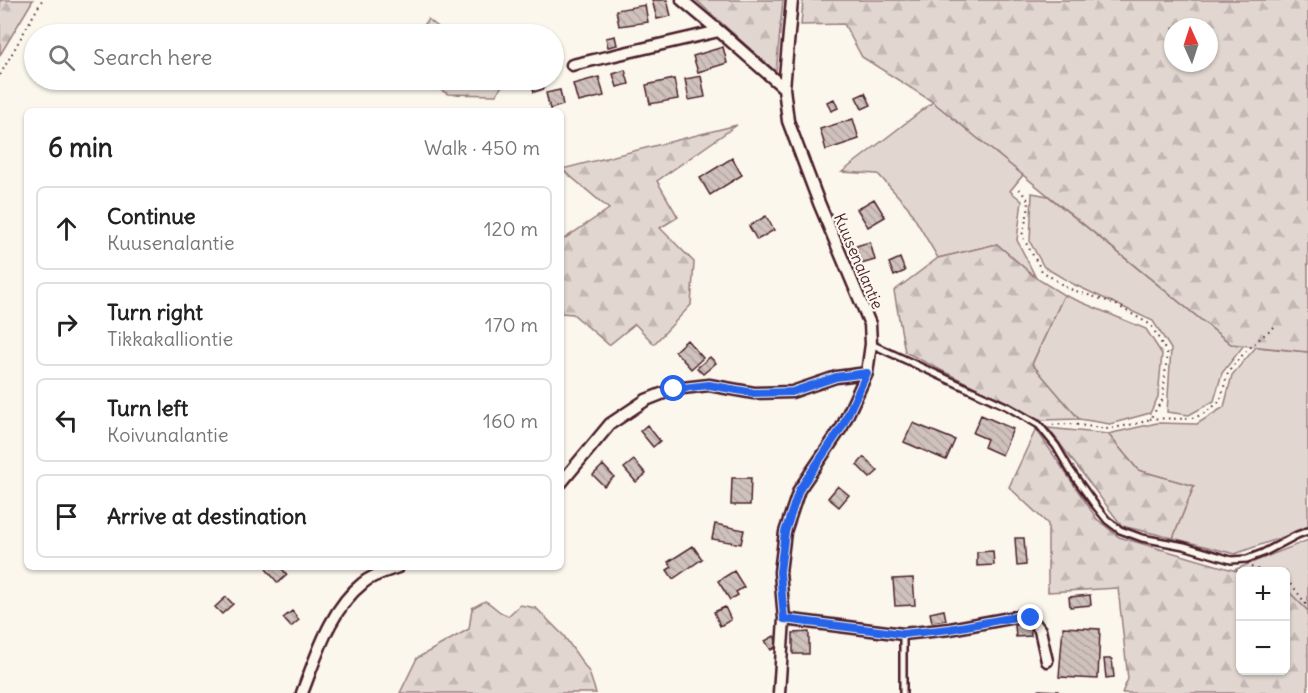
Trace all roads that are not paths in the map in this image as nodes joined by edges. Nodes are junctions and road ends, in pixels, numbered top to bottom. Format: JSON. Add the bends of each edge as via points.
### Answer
{"nodes":[{"id":1,"x":682,"y":0,"type":"edge"},
{"id":2,"x":792,"y":0,"type":"edge"},
{"id":3,"x":720,"y":31,"type":"junction"},
{"id":4,"x":572,"y":65,"type":"dead end"},
{"id":5,"x":784,"y":88,"type":"junction"},
{"id":6,"x":871,"y":344,"type":"junction"},
{"id":7,"x":867,"y":373,"type":"junction"},
{"id":8,"x":564,"y":479,"type":"edge"},
{"id":9,"x":1308,"y":531,"type":"edge"},
{"id":10,"x":391,"y":570,"type":"edge"},
{"id":11,"x":784,"y":619,"type":"junction"},
{"id":12,"x":903,"y":634,"type":"junction"},
{"id":13,"x":1047,"y":661,"type":"dead end"},
{"id":14,"x":302,"y":693,"type":"edge"},
{"id":15,"x":779,"y":693,"type":"edge"},
{"id":16,"x":903,"y":693,"type":"edge"}],
"edges":[{"from":1,"to":3,"type":"street"},
{"from":2,"to":5,"type":"street","name":"Kuusenalantie"},
{"from":3,"to":4,"type":"street"},
{"from":3,"to":5,"type":"street"},
{"from":5,"to":6,"type":"street","name":"Kuusenalantie","via":[[788,121],[870,324]]},
{"from":6,"to":7,"type":"street","name":"Kuusenalantie"},
{"from":6,"to":9,"type":"lane","via":[[1039,425],[1095,505],[1120,530],[1231,560],[1263,553]]},
{"from":7,"to":8,"type":"street","via":[[836,377],[792,392],[754,393],[709,385],[674,389],[646,400],[610,424]]},
{"from":7,"to":11,"type":"street","name":"Kuusenalantie","via":[[842,427],[799,490],[785,532],[780,572]]},
{"from":10,"to":14,"type":"street","via":[[365,581],[344,601]]},
{"from":11,"to":12,"type":"street"},
{"from":11,"to":15,"type":"street","name":"Kuusenalantie"},
{"from":12,"to":13,"type":"street","via":[[1021,616],[1031,618],[1040,630]]},
{"from":12,"to":16,"type":"lane"}]}
